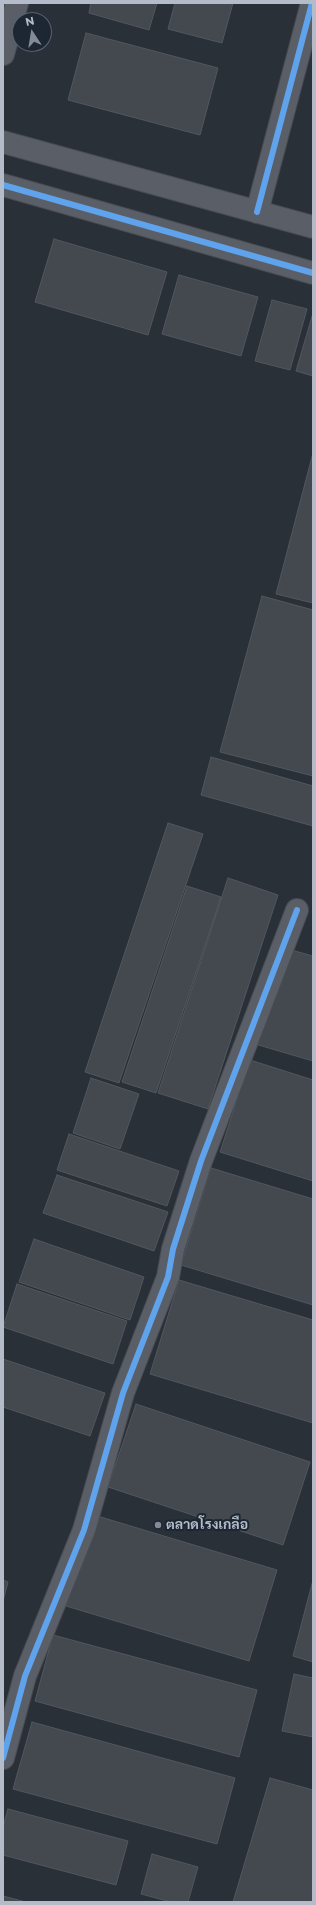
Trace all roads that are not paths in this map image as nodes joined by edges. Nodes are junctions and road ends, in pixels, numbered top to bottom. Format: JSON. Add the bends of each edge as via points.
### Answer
{"nodes":[{"id":1,"x":17,"y":3,"type":"edge"},
{"id":2,"x":312,"y":3,"type":"edge"},
{"id":3,"x":3,"y":54,"type":"edge"},
{"id":4,"x":3,"y":142,"type":"edge"},
{"id":5,"x":3,"y":185,"type":"edge"},
{"id":6,"x":258,"y":212,"type":"junction"},
{"id":7,"x":313,"y":227,"type":"edge"},
{"id":8,"x":313,"y":273,"type":"edge"},
{"id":9,"x":296,"y":910,"type":"dead end"},
{"id":10,"x":3,"y":1758,"type":"edge"}],
"edges":[{"from":1,"to":3,"type":"street"},
{"from":2,"to":6,"type":"street"},
{"from":4,"to":6,"type":"street"},
{"from":5,"to":8,"type":"street"},
{"from":6,"to":7,"type":"street"},
{"from":9,"to":10,"type":"street","via":[[200,1161],[173,1249],[168,1277],[124,1393],[84,1530],[26,1676]]}]}
